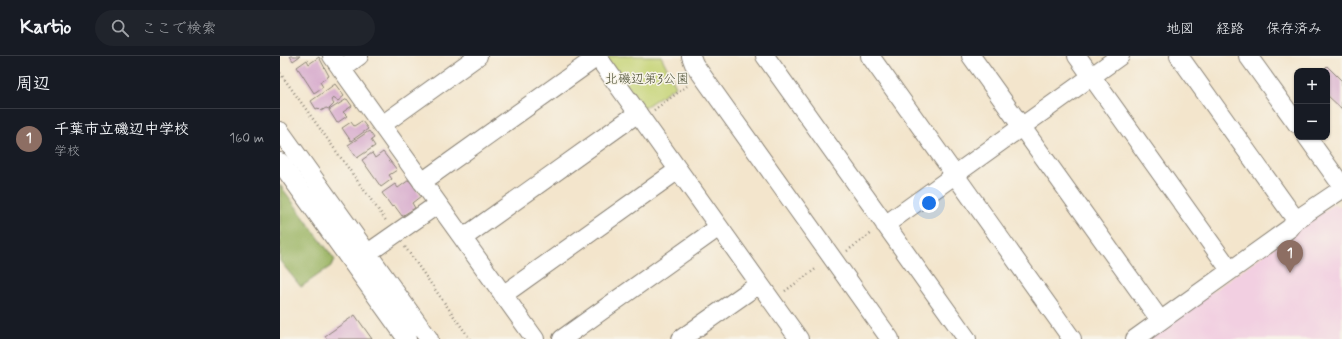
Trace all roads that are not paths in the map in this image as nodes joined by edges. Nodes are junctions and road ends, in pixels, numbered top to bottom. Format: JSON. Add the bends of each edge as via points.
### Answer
{"nodes":[{"id":1,"x":359,"y":56,"type":"edge"},
{"id":2,"x":478,"y":56,"type":"edge"},
{"id":3,"x":691,"y":56,"type":"edge"},
{"id":4,"x":765,"y":56,"type":"edge"},
{"id":5,"x":870,"y":56,"type":"edge"},
{"id":6,"x":972,"y":56,"type":"edge"},
{"id":7,"x":1077,"y":56,"type":"edge"},
{"id":8,"x":1120,"y":56,"type":"edge"},
{"id":9,"x":1179,"y":56,"type":"edge"},
{"id":10,"x":1248,"y":56,"type":"edge"},
{"id":11,"x":597,"y":57,"type":"edge"},
{"id":12,"x":337,"y":62,"type":"edge"},
{"id":13,"x":1092,"y":77,"type":"junction"},
{"id":14,"x":640,"y":116,"type":"junction"},
{"id":15,"x":1294,"y":120,"type":"edge"},
{"id":16,"x":382,"y":125,"type":"junction"},
{"id":17,"x":1022,"y":127,"type":"junction"},
{"id":18,"x":280,"y":131,"type":"edge"},
{"id":19,"x":1309,"y":140,"type":"edge"},
{"id":20,"x":280,"y":162,"type":"edge"},
{"id":21,"x":678,"y":170,"type":"junction"},
{"id":22,"x":955,"y":175,"type":"junction"},
{"id":23,"x":422,"y":182,"type":"junction"},
{"id":24,"x":1342,"y":186,"type":"edge"},
{"id":25,"x":1342,"y":189,"type":"edge"},
{"id":26,"x":438,"y":204,"type":"junction"},
{"id":27,"x":1296,"y":220,"type":"junction"},
{"id":28,"x":885,"y":225,"type":"junction"},
{"id":29,"x":719,"y":227,"type":"junction"},
{"id":30,"x":462,"y":238,"type":"junction"},
{"id":31,"x":360,"y":258,"type":"junction"},
{"id":32,"x":1230,"y":270,"type":"junction"},
{"id":33,"x":759,"y":284,"type":"junction"},
{"id":34,"x":503,"y":295,"type":"junction"},
{"id":35,"x":1160,"y":320,"type":"junction"},
{"id":36,"x":407,"y":339,"type":"edge"},
{"id":37,"x":429,"y":339,"type":"edge"},
{"id":38,"x":535,"y":339,"type":"edge"},
{"id":39,"x":562,"y":339,"type":"edge"},
{"id":40,"x":681,"y":339,"type":"edge"},
{"id":41,"x":799,"y":339,"type":"edge"},
{"id":42,"x":890,"y":339,"type":"edge"},
{"id":43,"x":967,"y":339,"type":"edge"},
{"id":44,"x":1072,"y":339,"type":"edge"},
{"id":45,"x":1135,"y":339,"type":"edge"}],
"edges":[{"from":1,"to":12,"type":"street"},
{"from":2,"to":16,"type":"street"},
{"from":3,"to":42,"type":"street","via":[[694,64]]},
{"from":4,"to":28,"type":"street"},
{"from":5,"to":22,"type":"street"},
{"from":6,"to":17,"type":"street"},
{"from":7,"to":13,"type":"street"},
{"from":8,"to":13,"type":"street"},
{"from":9,"to":27,"type":"street"},
{"from":10,"to":15,"type":"street"},
{"from":11,"to":14,"type":"street"},
{"from":11,"to":23,"type":"street"},
{"from":12,"to":16,"type":"street"},
{"from":13,"to":17,"type":"street"},
{"from":13,"to":32,"type":"street"},
{"from":14,"to":21,"type":"street"},
{"from":14,"to":30,"type":"street"},
{"from":16,"to":23,"type":"street"},
{"from":17,"to":22,"type":"street"},
{"from":17,"to":35,"type":"street"},
{"from":18,"to":31,"type":"street"},
{"from":19,"to":24,"type":"street"},
{"from":20,"to":31,"type":"street"},
{"from":21,"to":29,"type":"street"},
{"from":21,"to":34,"type":"street"},
{"from":22,"to":28,"type":"street"},
{"from":22,"to":44,"type":"street"},
{"from":23,"to":26,"type":"street"},
{"from":25,"to":27,"type":"street"},
{"from":26,"to":30,"type":"street"},
{"from":26,"to":31,"type":"street"},
{"from":27,"to":32,"type":"street","via":[[1290,228]]},
{"from":28,"to":43,"type":"street"},
{"from":29,"to":33,"type":"street"},
{"from":29,"to":39,"type":"street"},
{"from":30,"to":34,"type":"street"},
{"from":31,"to":36,"type":"street"},
{"from":31,"to":37,"type":"street"},
{"from":32,"to":35,"type":"street"},
{"from":33,"to":40,"type":"street"},
{"from":33,"to":41,"type":"street"},
{"from":34,"to":38,"type":"street"},
{"from":35,"to":45,"type":"street"}]}
